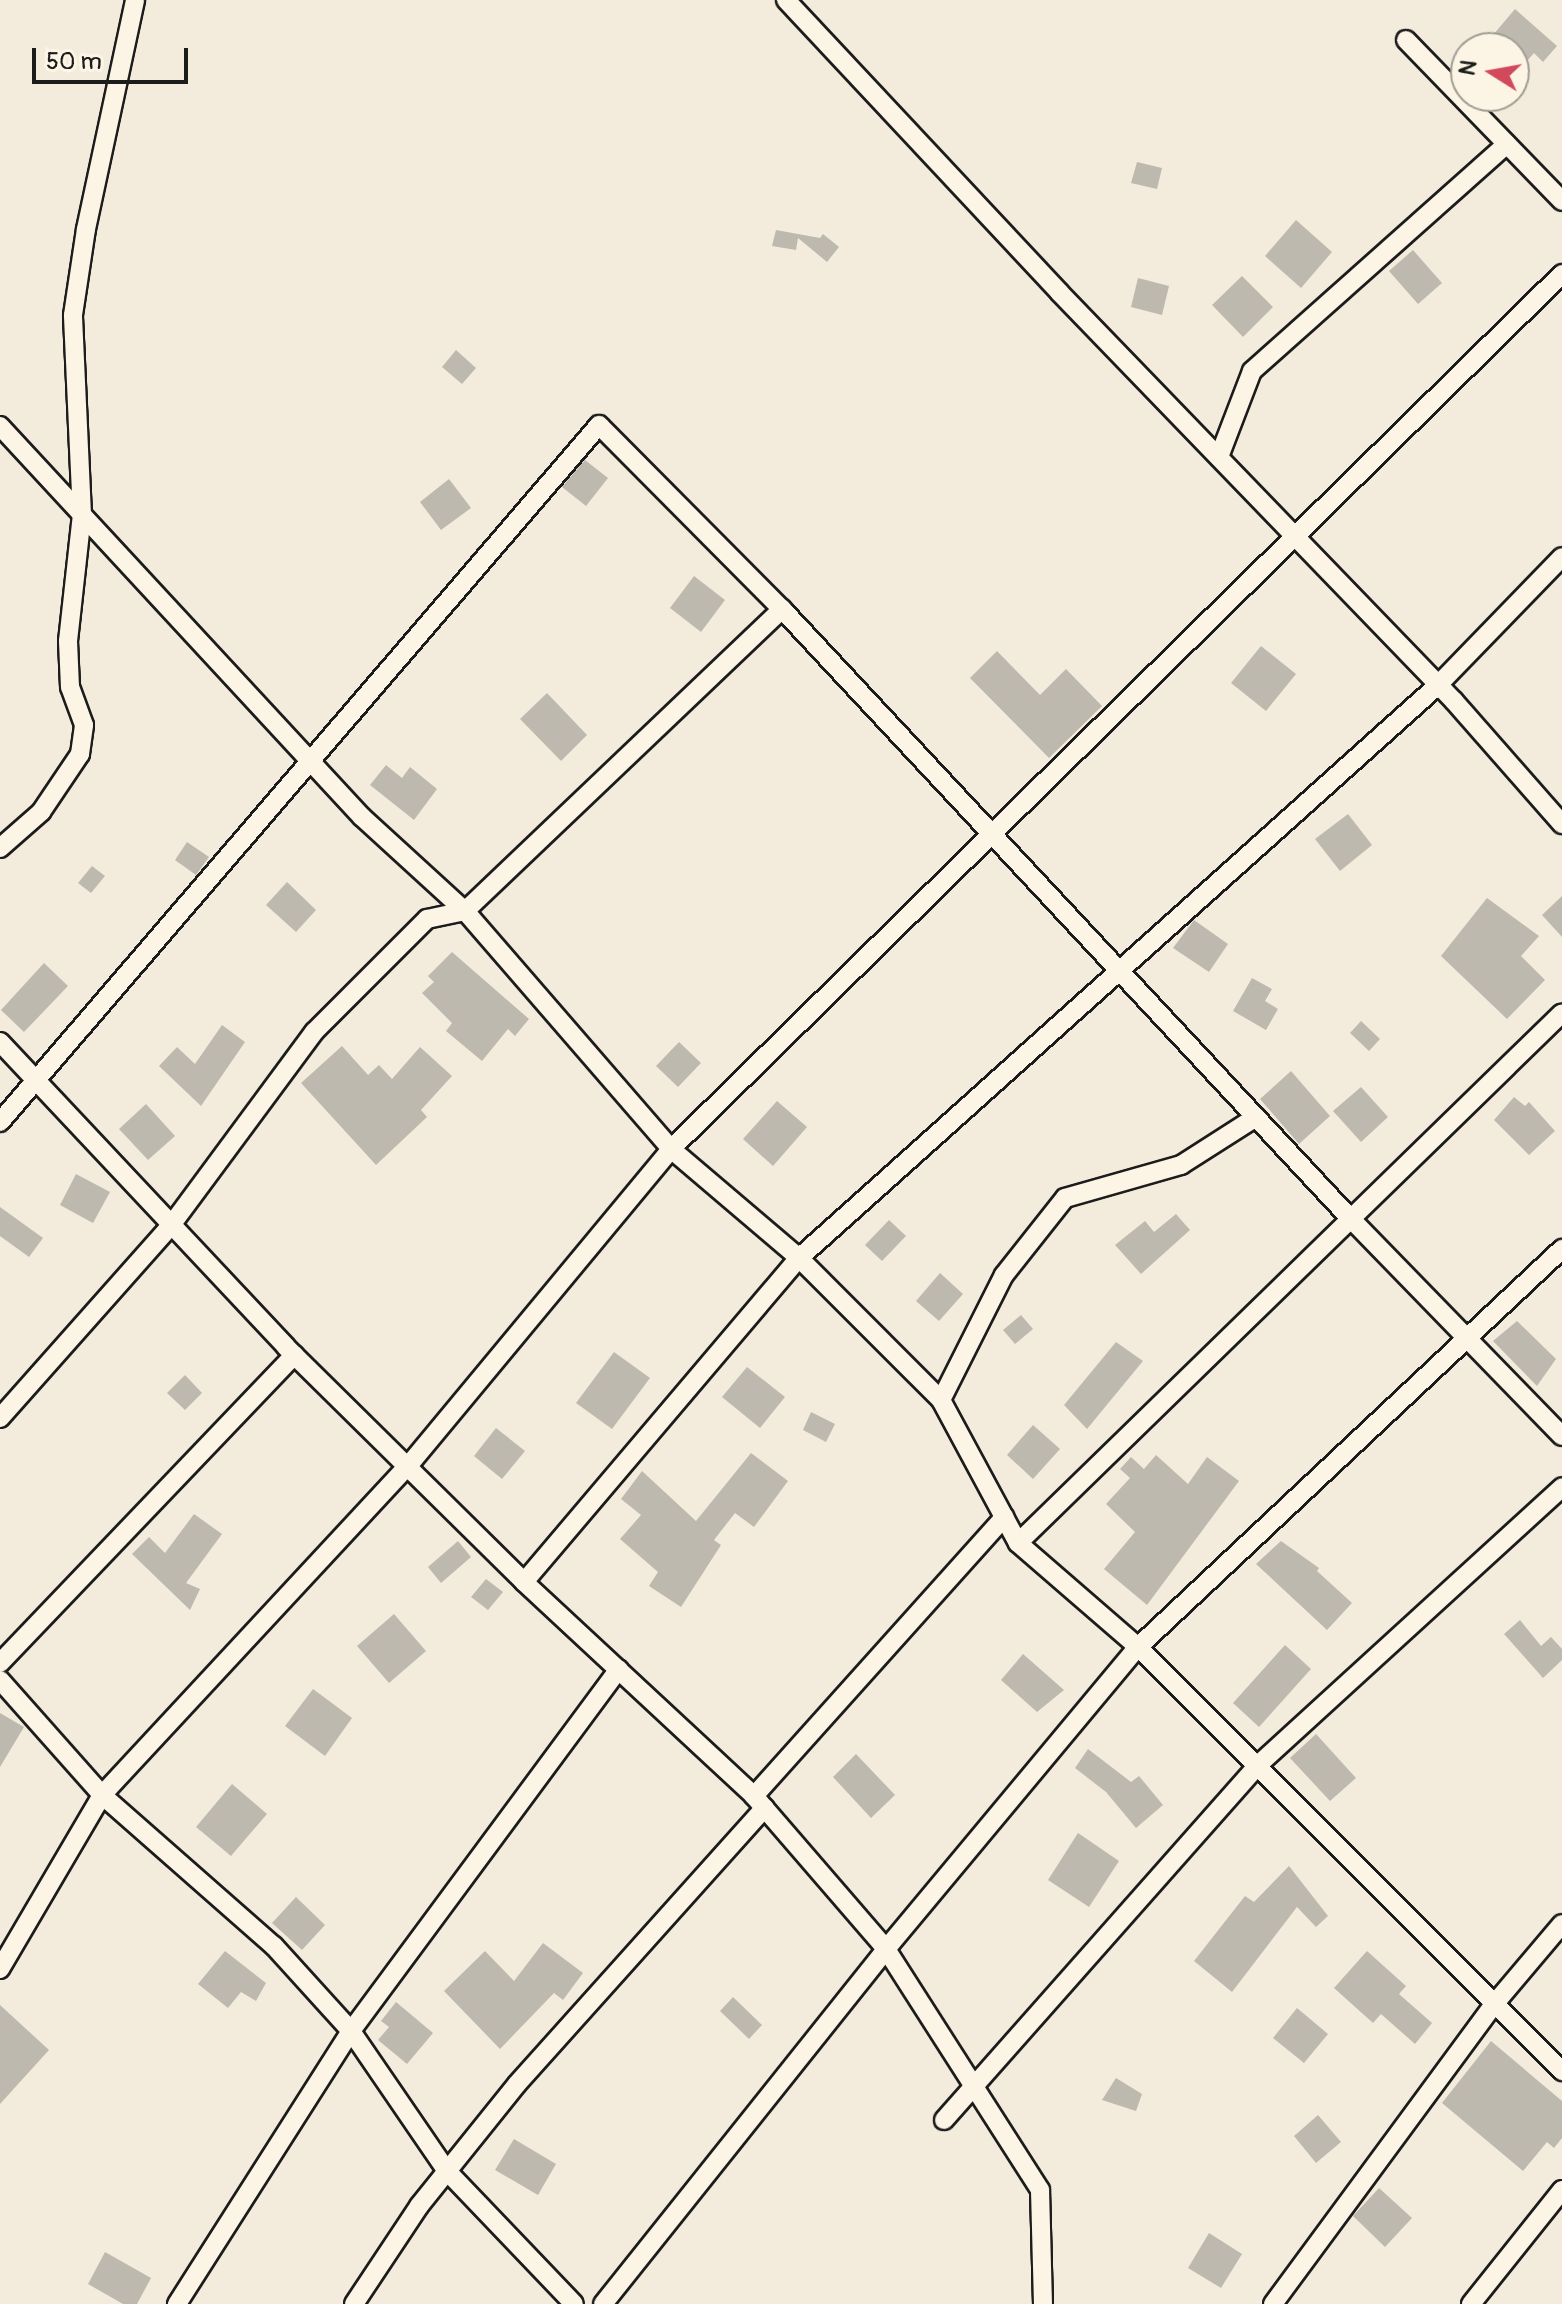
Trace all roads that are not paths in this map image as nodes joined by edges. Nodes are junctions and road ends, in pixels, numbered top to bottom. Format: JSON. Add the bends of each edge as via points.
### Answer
{"nodes":[{"id":1,"x":135,"y":0,"type":"edge"},
{"id":2,"x":786,"y":0,"type":"edge"},
{"id":3,"x":1406,"y":40,"type":"dead end"},
{"id":4,"x":1507,"y":144,"type":"junction"},
{"id":5,"x":1562,"y":201,"type":"edge"},
{"id":6,"x":1562,"y":274,"type":"edge"},
{"id":7,"x":0,"y":426,"type":"edge"},
{"id":8,"x":1219,"y":457,"type":"junction"},
{"id":9,"x":82,"y":515,"type":"junction"},
{"id":10,"x":1295,"y":536,"type":"junction"},
{"id":11,"x":1562,"y":557,"type":"edge"},
{"id":12,"x":782,"y":609,"type":"junction"},
{"id":13,"x":1438,"y":685,"type":"junction"},
{"id":14,"x":309,"y":762,"type":"junction"},
{"id":15,"x":1560,"y":818,"type":"edge"},
{"id":16,"x":992,"y":834,"type":"junction"},
{"id":17,"x":0,"y":848,"type":"edge"},
{"id":18,"x":465,"y":911,"type":"junction"},
{"id":19,"x":1119,"y":971,"type":"junction"},
{"id":20,"x":1562,"y":1013,"type":"edge"},
{"id":21,"x":0,"y":1042,"type":"edge"},
{"id":22,"x":36,"y":1079,"type":"junction"},
{"id":23,"x":1256,"y":1117,"type":"junction"},
{"id":24,"x":0,"y":1122,"type":"edge"},
{"id":25,"x":671,"y":1149,"type":"junction"},
{"id":26,"x":1350,"y":1218,"type":"junction"},
{"id":27,"x":172,"y":1224,"type":"junction"},
{"id":28,"x":1562,"y":1249,"type":"edge"},
{"id":29,"x":799,"y":1258,"type":"junction"},
{"id":30,"x":1467,"y":1343,"type":"junction"},
{"id":31,"x":294,"y":1355,"type":"junction"},
{"id":32,"x":941,"y":1400,"type":"junction"},
{"id":33,"x":0,"y":1418,"type":"edge"},
{"id":34,"x":1562,"y":1436,"type":"edge"},
{"id":35,"x":408,"y":1466,"type":"junction"},
{"id":36,"x":1562,"y":1487,"type":"edge"},
{"id":37,"x":1004,"y":1517,"type":"junction"},
{"id":38,"x":1018,"y":1543,"type":"junction"},
{"id":39,"x":524,"y":1582,"type":"junction"},
{"id":40,"x":1138,"y":1647,"type":"junction"},
{"id":41,"x":0,"y":1663,"type":"edge"},
{"id":42,"x":619,"y":1669,"type":"junction"},
{"id":43,"x":0,"y":1680,"type":"edge"},
{"id":44,"x":1258,"y":1765,"type":"junction"},
{"id":45,"x":102,"y":1795,"type":"junction"},
{"id":46,"x":759,"y":1802,"type":"junction"},
{"id":47,"x":1562,"y":1924,"type":"edge"},
{"id":48,"x":886,"y":1949,"type":"junction"},
{"id":49,"x":0,"y":1969,"type":"edge"},
{"id":50,"x":1496,"y":2002,"type":"junction"},
{"id":51,"x":351,"y":2031,"type":"junction"},
{"id":52,"x":1562,"y":2071,"type":"edge"},
{"id":53,"x":974,"y":2087,"type":"junction"},
{"id":54,"x":944,"y":2120,"type":"dead end"},
{"id":55,"x":446,"y":2170,"type":"junction"},
{"id":56,"x":1562,"y":2190,"type":"edge"},
{"id":57,"x":177,"y":2304,"type":"edge"},
{"id":58,"x":354,"y":2304,"type":"edge"},
{"id":59,"x":574,"y":2304,"type":"edge"},
{"id":60,"x":603,"y":2304,"type":"edge"},
{"id":61,"x":1043,"y":2304,"type":"edge"},
{"id":62,"x":1273,"y":2304,"type":"edge"},
{"id":63,"x":1471,"y":2304,"type":"edge"}],
"edges":[{"from":1,"to":9,"type":"street","via":[[73,315]]},
{"from":2,"to":8,"type":"street"},
{"from":3,"to":4,"type":"street"},
{"from":4,"to":5,"type":"street"},
{"from":4,"to":8,"type":"street","via":[[1252,371]]},
{"from":6,"to":10,"type":"street"},
{"from":7,"to":9,"type":"street"},
{"from":8,"to":10,"type":"street"},
{"from":9,"to":14,"type":"street"},
{"from":9,"to":17,"type":"street","via":[[68,641],[70,687],[84,725],[80,754],[41,812]]},
{"from":10,"to":13,"type":"street"},
{"from":10,"to":16,"type":"street"},
{"from":11,"to":13,"type":"street"},
{"from":12,"to":14,"type":"street","via":[[599,425]]},
{"from":12,"to":16,"type":"street"},
{"from":12,"to":18,"type":"street"},
{"from":13,"to":15,"type":"street"},
{"from":13,"to":19,"type":"street"},
{"from":14,"to":18,"type":"street"},
{"from":14,"to":22,"type":"street"},
{"from":16,"to":19,"type":"street"},
{"from":16,"to":25,"type":"street"},
{"from":18,"to":25,"type":"street"},
{"from":18,"to":27,"type":"street","via":[[427,919],[314,1032]]},
{"from":19,"to":23,"type":"street"},
{"from":19,"to":29,"type":"street"},
{"from":20,"to":26,"type":"street"},
{"from":21,"to":22,"type":"street"},
{"from":22,"to":24,"type":"street"},
{"from":22,"to":27,"type":"street"},
{"from":23,"to":26,"type":"street"},
{"from":23,"to":32,"type":"street","via":[[1181,1165],[1065,1198],[1004,1275]]},
{"from":25,"to":29,"type":"street"},
{"from":25,"to":35,"type":"street"},
{"from":26,"to":30,"type":"street"},
{"from":26,"to":38,"type":"street"},
{"from":27,"to":31,"type":"street"},
{"from":27,"to":33,"type":"street"},
{"from":28,"to":30,"type":"street"},
{"from":29,"to":32,"type":"street"},
{"from":29,"to":39,"type":"street"},
{"from":30,"to":34,"type":"street"},
{"from":30,"to":40,"type":"street"},
{"from":31,"to":35,"type":"street"},
{"from":31,"to":41,"type":"street"},
{"from":32,"to":37,"type":"street"},
{"from":35,"to":39,"type":"street"},
{"from":35,"to":45,"type":"street"},
{"from":36,"to":44,"type":"street"},
{"from":37,"to":38,"type":"street"},
{"from":37,"to":46,"type":"street"},
{"from":38,"to":40,"type":"street"},
{"from":39,"to":42,"type":"street"},
{"from":40,"to":44,"type":"street"},
{"from":40,"to":48,"type":"street"},
{"from":42,"to":46,"type":"street"},
{"from":42,"to":51,"type":"street"},
{"from":43,"to":45,"type":"street"},
{"from":44,"to":50,"type":"street"},
{"from":44,"to":53,"type":"street"},
{"from":45,"to":49,"type":"street"},
{"from":45,"to":51,"type":"street","via":[[274,1946]]},
{"from":46,"to":48,"type":"street"},
{"from":46,"to":55,"type":"street"},
{"from":47,"to":50,"type":"street"},
{"from":48,"to":53,"type":"street"},
{"from":48,"to":60,"type":"street"},
{"from":50,"to":52,"type":"street"},
{"from":50,"to":62,"type":"street"},
{"from":51,"to":55,"type":"street"},
{"from":51,"to":57,"type":"street"},
{"from":53,"to":54,"type":"street"},
{"from":53,"to":61,"type":"street","via":[[1040,2190]]},
{"from":55,"to":58,"type":"street"},
{"from":55,"to":59,"type":"street"},
{"from":56,"to":63,"type":"street"}]}
